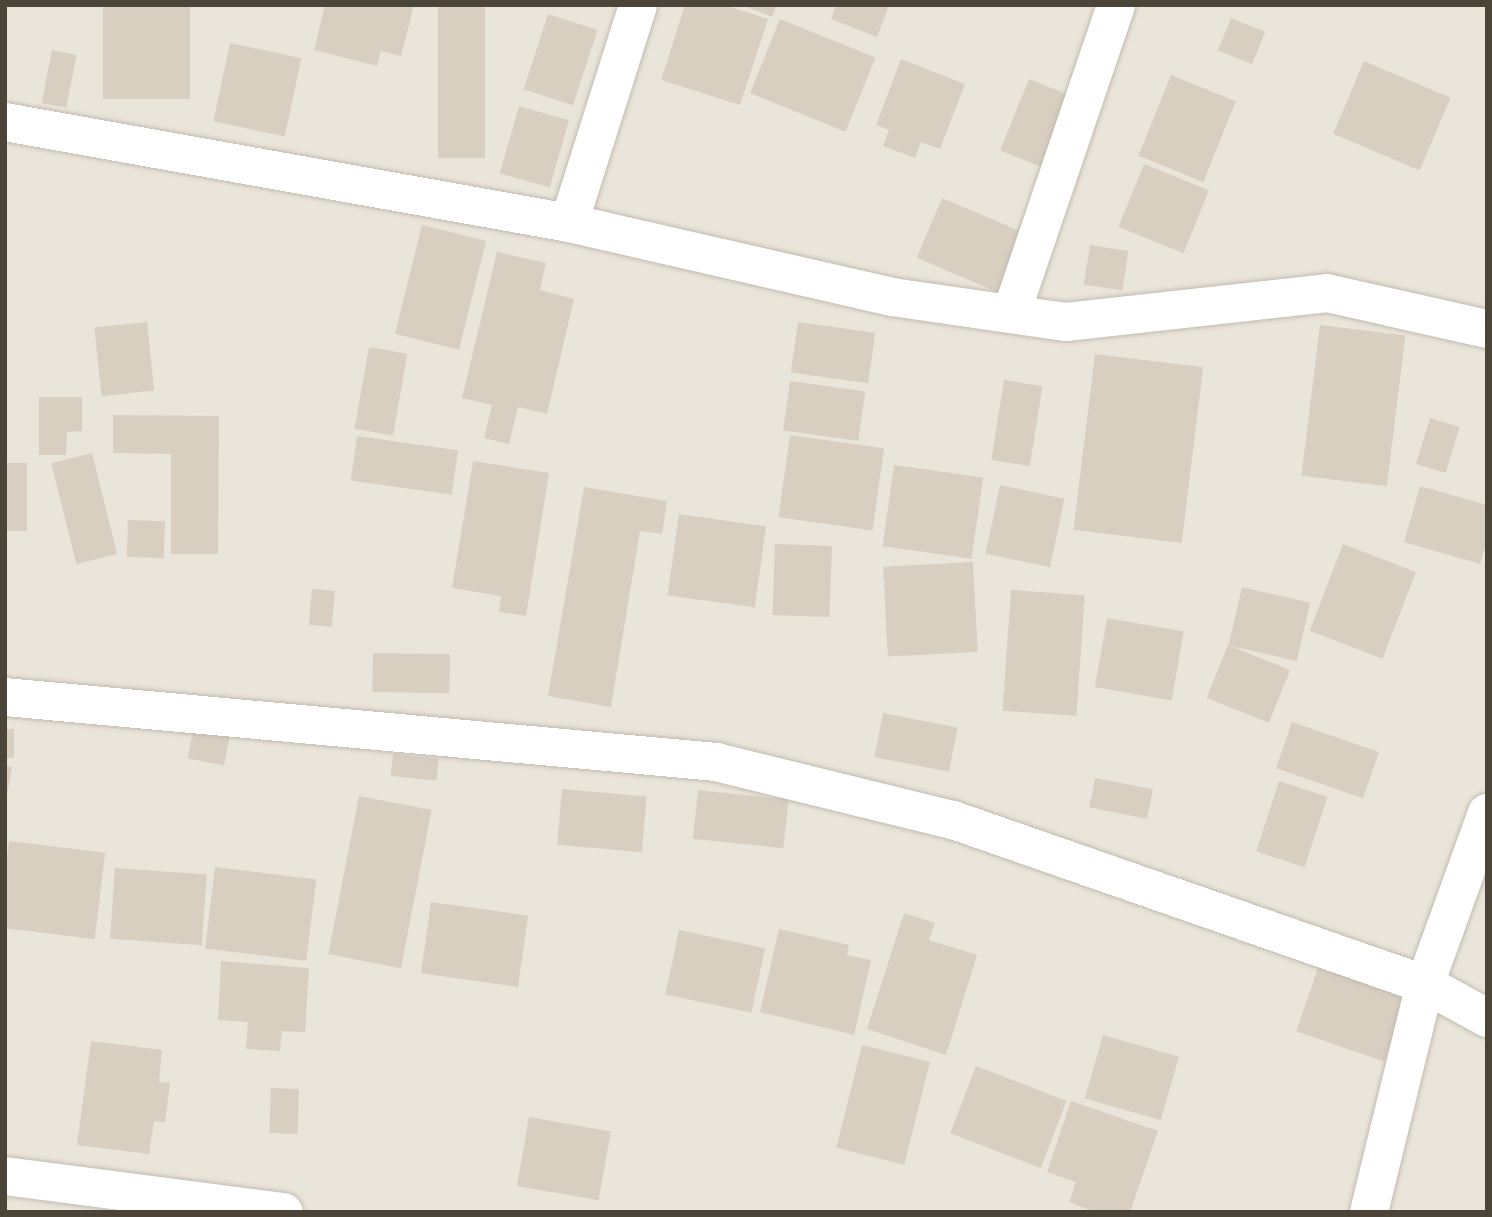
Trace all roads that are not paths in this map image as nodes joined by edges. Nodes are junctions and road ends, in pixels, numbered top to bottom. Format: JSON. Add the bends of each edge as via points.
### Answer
{"nodes":[{"id":1,"x":1116,"y":5,"type":"edge"},
{"id":2,"x":629,"y":10,"type":"edge"},
{"id":3,"x":5,"y":122,"type":"edge"},
{"id":4,"x":569,"y":223,"type":"junction"},
{"id":5,"x":1011,"y":314,"type":"junction"},
{"id":6,"x":1487,"y":329,"type":"edge"},
{"id":7,"x":5,"y":697,"type":"edge"},
{"id":8,"x":1487,"y":813,"type":"edge"},
{"id":9,"x":1425,"y":984,"type":"junction"},
{"id":10,"x":1487,"y":1018,"type":"edge"},
{"id":11,"x":5,"y":1176,"type":"edge"},
{"id":12,"x":284,"y":1212,"type":"edge"},
{"id":13,"x":1369,"y":1212,"type":"edge"}],
"edges":[{"from":1,"to":5,"type":"street"},
{"from":2,"to":4,"type":"street"},
{"from":3,"to":4,"type":"street"},
{"from":4,"to":5,"type":"street","via":[[892,298]]},
{"from":5,"to":6,"type":"street","via":[[1066,321],[1327,293]]},
{"from":7,"to":9,"type":"street","via":[[716,762],[953,820]]},
{"from":8,"to":9,"type":"street"},
{"from":9,"to":10,"type":"street"},
{"from":9,"to":13,"type":"street"},
{"from":11,"to":12,"type":"street"}]}
